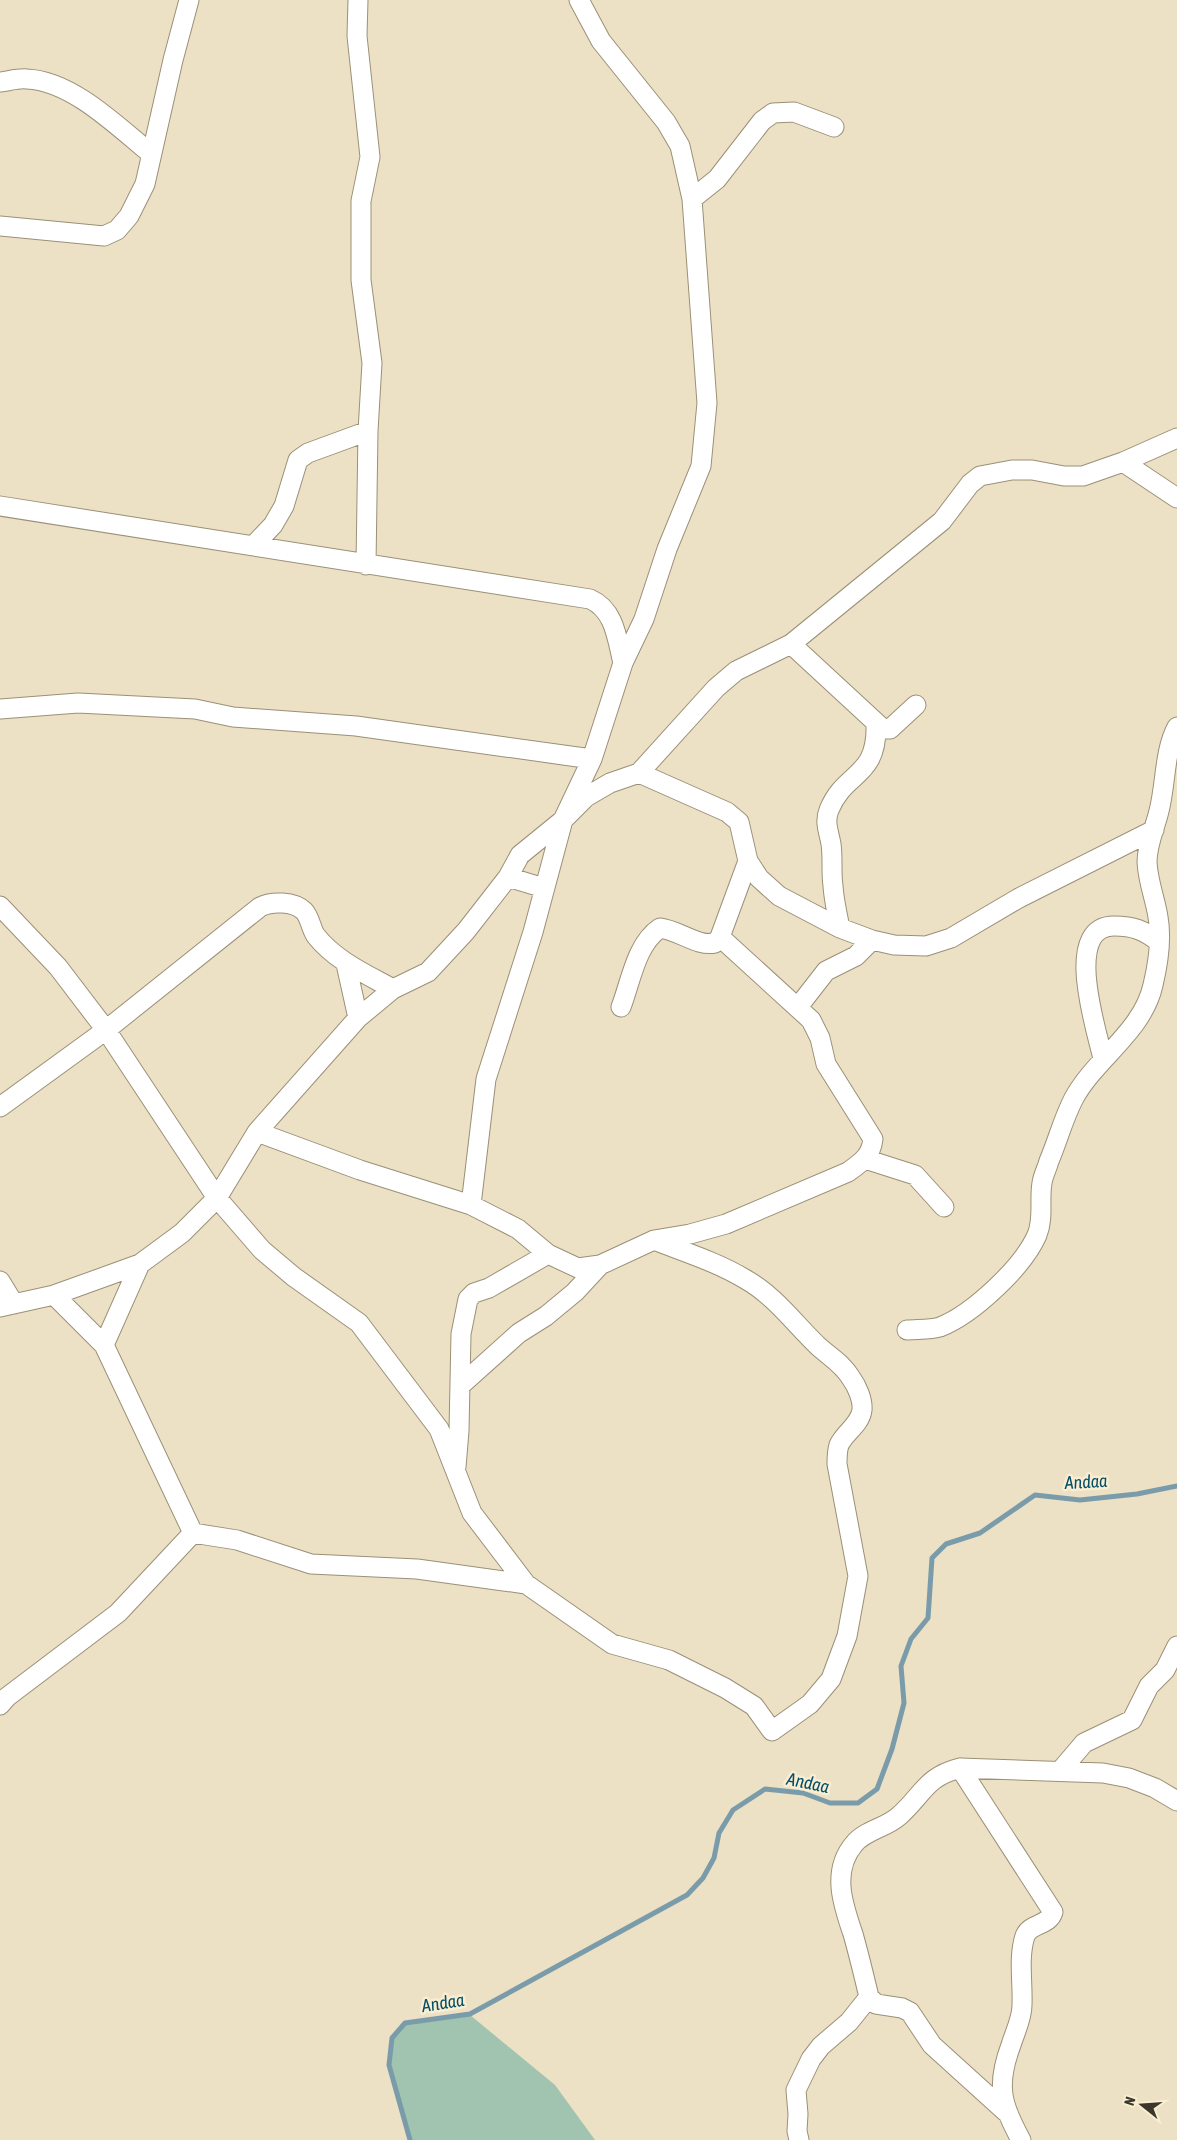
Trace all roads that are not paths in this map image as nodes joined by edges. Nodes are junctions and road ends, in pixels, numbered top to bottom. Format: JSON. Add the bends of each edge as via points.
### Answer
{"nodes":[{"id":1,"x":189,"y":0,"type":"edge"},
{"id":2,"x":358,"y":0,"type":"edge"},
{"id":3,"x":579,"y":0,"type":"edge"},
{"id":4,"x":0,"y":82,"type":"edge"},
{"id":5,"x":834,"y":127,"type":"dead end"},
{"id":6,"x":150,"y":153,"type":"junction"},
{"id":7,"x":692,"y":199,"type":"junction"},
{"id":8,"x":0,"y":226,"type":"edge"},
{"id":9,"x":368,"y":431,"type":"junction"},
{"id":10,"x":1177,"y":438,"type":"edge"},
{"id":11,"x":1123,"y":462,"type":"junction"},
{"id":12,"x":1177,"y":498,"type":"edge"},
{"id":13,"x":0,"y":506,"type":"edge"},
{"id":14,"x":254,"y":545,"type":"junction"},
{"id":15,"x":366,"y":565,"type":"junction"},
{"id":16,"x":644,"y":619,"type":"junction"},
{"id":17,"x":612,"y":620,"type":"junction"},
{"id":18,"x":791,"y":644,"type":"junction"},
{"id":19,"x":623,"y":663,"type":"junction"},
{"id":20,"x":916,"y":705,"type":"dead end"},
{"id":21,"x":0,"y":709,"type":"edge"},
{"id":22,"x":876,"y":723,"type":"junction"},
{"id":23,"x":1177,"y":727,"type":"edge"},
{"id":24,"x":592,"y":758,"type":"junction"},
{"id":25,"x":639,"y":773,"type":"junction"},
{"id":26,"x":563,"y":820,"type":"junction"},
{"id":27,"x":1154,"y":830,"type":"junction"},
{"id":28,"x":748,"y":861,"type":"junction"},
{"id":29,"x":508,"y":878,"type":"junction"},
{"id":30,"x":544,"y":888,"type":"junction"},
{"id":31,"x":0,"y":906,"type":"edge"},
{"id":32,"x":840,"y":928,"type":"junction"},
{"id":33,"x":720,"y":936,"type":"junction"},
{"id":34,"x":872,"y":940,"type":"junction"},
{"id":35,"x":1159,"y":942,"type":"junction"},
{"id":36,"x":346,"y":964,"type":"junction"},
{"id":37,"x":393,"y":988,"type":"junction"},
{"id":38,"x":621,"y":1007,"type":"dead end"},
{"id":39,"x":798,"y":1007,"type":"junction"},
{"id":40,"x":358,"y":1018,"type":"junction"},
{"id":41,"x":106,"y":1030,"type":"junction"},
{"id":42,"x":1103,"y":1059,"type":"junction"},
{"id":43,"x":0,"y":1107,"type":"edge"},
{"id":44,"x":257,"y":1132,"type":"junction"},
{"id":45,"x":865,"y":1159,"type":"junction"},
{"id":46,"x":217,"y":1198,"type":"junction"},
{"id":47,"x":471,"y":1205,"type":"junction"},
{"id":48,"x":944,"y":1207,"type":"dead end"},
{"id":49,"x":654,"y":1240,"type":"junction"},
{"id":50,"x":548,"y":1254,"type":"junction"},
{"id":51,"x":140,"y":1264,"type":"junction"},
{"id":52,"x":600,"y":1264,"type":"junction"},
{"id":53,"x":0,"y":1281,"type":"edge"},
{"id":54,"x":54,"y":1295,"type":"junction"},
{"id":55,"x":7,"y":1306,"type":"edge"},
{"id":56,"x":906,"y":1330,"type":"dead end"},
{"id":57,"x":104,"y":1344,"type":"junction"},
{"id":58,"x":461,"y":1385,"type":"junction"},
{"id":59,"x":456,"y":1471,"type":"junction"},
{"id":60,"x":193,"y":1533,"type":"junction"},
{"id":61,"x":526,"y":1584,"type":"junction"},
{"id":62,"x":1177,"y":1646,"type":"edge"},
{"id":63,"x":0,"y":1705,"type":"edge"},
{"id":64,"x":960,"y":1768,"type":"junction"},
{"id":65,"x":1061,"y":1770,"type":"junction"},
{"id":66,"x":1177,"y":1801,"type":"edge"},
{"id":67,"x":869,"y":1997,"type":"junction"},
{"id":68,"x":1006,"y":2112,"type":"junction"},
{"id":69,"x":800,"y":2140,"type":"edge"},
{"id":70,"x":1021,"y":2140,"type":"edge"}],
"edges":[{"from":1,"to":6,"type":"street"},
{"from":2,"to":9,"type":"street","via":[[357,36],[370,157],[360,213],[361,280],[372,364]]},
{"from":3,"to":7,"type":"street","via":[[600,41],[666,122],[680,146]]},
{"from":4,"to":6,"type":"street","via":[[26,79],[52,83],[88,105]]},
{"from":5,"to":7,"type":"street","via":[[794,112],[773,113],[762,121],[717,179]]},
{"from":6,"to":8,"type":"street","via":[[145,184],[118,230],[104,236]]},
{"from":7,"to":16,"type":"street","via":[[707,403],[701,466],[667,549]]},
{"from":9,"to":14,"type":"street","via":[[308,453],[298,460],[284,506],[273,525]]},
{"from":9,"to":15,"type":"street"},
{"from":10,"to":11,"type":"street"},
{"from":11,"to":12,"type":"street"},
{"from":11,"to":18,"type":"street","via":[[1083,476],[1012,470],[980,476],[942,521]]},
{"from":13,"to":14,"type":"street"},
{"from":14,"to":15,"type":"street"},
{"from":15,"to":17,"type":"street","via":[[590,599],[599,603]]},
{"from":16,"to":17,"type":"street"},
{"from":16,"to":19,"type":"street"},
{"from":17,"to":19,"type":"street"},
{"from":18,"to":22,"type":"street"},
{"from":18,"to":25,"type":"street","via":[[736,671],[716,688]]},
{"from":19,"to":24,"type":"street"},
{"from":20,"to":22,"type":"street","via":[[890,730]]},
{"from":21,"to":24,"type":"street","via":[[78,703],[195,709],[232,717],[356,726]]},
{"from":22,"to":32,"type":"street","via":[[873,755],[828,811],[826,826],[831,844]]},
{"from":23,"to":27,"type":"street","via":[[1171,739]]},
{"from":24,"to":26,"type":"street"},
{"from":25,"to":26,"type":"street","via":[[610,783],[586,797]]},
{"from":25,"to":28,"type":"street","via":[[735,817]]},
{"from":26,"to":29,"type":"street","via":[[520,855]]},
{"from":26,"to":30,"type":"street"},
{"from":27,"to":34,"type":"street","via":[[1018,898],[951,938],[926,946],[894,945]]},
{"from":27,"to":35,"type":"street","via":[[1147,860]]},
{"from":28,"to":32,"type":"street","via":[[759,878],[779,896]]},
{"from":28,"to":33,"type":"street"},
{"from":29,"to":30,"type":"street"},
{"from":29,"to":37,"type":"street","via":[[428,972]]},
{"from":30,"to":47,"type":"street","via":[[486,1079]]},
{"from":31,"to":41,"type":"street","via":[[58,967]]},
{"from":32,"to":34,"type":"street"},
{"from":33,"to":38,"type":"street","via":[[710,944],[670,929],[660,928],[651,934],[643,945]]},
{"from":33,"to":39,"type":"street"},
{"from":34,"to":39,"type":"street","via":[[851,959],[826,971]]},
{"from":35,"to":42,"type":"street","via":[[1147,1004]]},
{"from":35,"to":42,"type":"street","via":[[1145,931],[1129,926],[1096,930],[1091,939],[1084,968]]},
{"from":36,"to":37,"type":"street"},
{"from":36,"to":40,"type":"street"},
{"from":36,"to":41,"type":"street","via":[[316,935],[305,912],[270,902]]},
{"from":37,"to":40,"type":"street"},
{"from":39,"to":45,"type":"street","via":[[811,1020],[820,1038],[826,1064],[873,1139],[872,1151]]},
{"from":40,"to":44,"type":"street"},
{"from":41,"to":43,"type":"street"},
{"from":41,"to":46,"type":"street"},
{"from":42,"to":56,"type":"street","via":[[1075,1097],[1057,1137],[1041,1185],[1038,1233],[1029,1250],[997,1289],[951,1321],[938,1327]]},
{"from":44,"to":46,"type":"street"},
{"from":44,"to":47,"type":"street","via":[[360,1170]]},
{"from":45,"to":48,"type":"street","via":[[915,1175]]},
{"from":45,"to":49,"type":"street","via":[[848,1172],[726,1224]]},
{"from":46,"to":51,"type":"street","via":[[182,1233]]},
{"from":46,"to":59,"type":"street","via":[[262,1250],[359,1323],[439,1429]]},
{"from":47,"to":50,"type":"street","via":[[518,1229]]},
{"from":49,"to":52,"type":"street"},
{"from":49,"to":61,"type":"street","via":[[746,1280],[780,1307],[852,1378],[862,1410],[857,1424],[840,1443],[837,1464],[858,1576],[847,1636],[831,1679],[810,1704],[772,1731],[754,1706],[725,1688],[669,1660],[612,1644]]},
{"from":50,"to":52,"type":"street","via":[[578,1268]]},
{"from":50,"to":58,"type":"street","via":[[468,1299],[461,1334]]},
{"from":51,"to":54,"type":"street"},
{"from":51,"to":57,"type":"street"},
{"from":52,"to":58,"type":"street","via":[[575,1292],[546,1316],[518,1333]]},
{"from":53,"to":55,"type":"street"},
{"from":54,"to":55,"type":"street"},
{"from":54,"to":57,"type":"street"},
{"from":57,"to":60,"type":"street"},
{"from":58,"to":59,"type":"street"},
{"from":59,"to":61,"type":"street","via":[[472,1513]]},
{"from":60,"to":61,"type":"street","via":[[237,1540],[311,1564],[416,1569]]},
{"from":60,"to":63,"type":"street","via":[[118,1613]]},
{"from":62,"to":65,"type":"street","via":[[1165,1670],[1149,1686],[1132,1720],[1084,1743]]},
{"from":64,"to":65,"type":"street"},
{"from":64,"to":67,"type":"street","via":[[939,1775],[893,1821],[861,1837],[853,1844],[844,1864],[840,1889],[842,1906]]},
{"from":64,"to":68,"type":"street","via":[[1053,1912],[1047,1921],[1028,1930],[1026,1935],[1020,2018],[1002,2074]]},
{"from":65,"to":66,"type":"street","via":[[1130,1778]]},
{"from":67,"to":68,"type":"street","via":[[876,2004],[910,2012],[932,2045]]},
{"from":67,"to":69,"type":"street","via":[[849,2022],[821,2046],[796,2090]]},
{"from":68,"to":70,"type":"street"}]}
